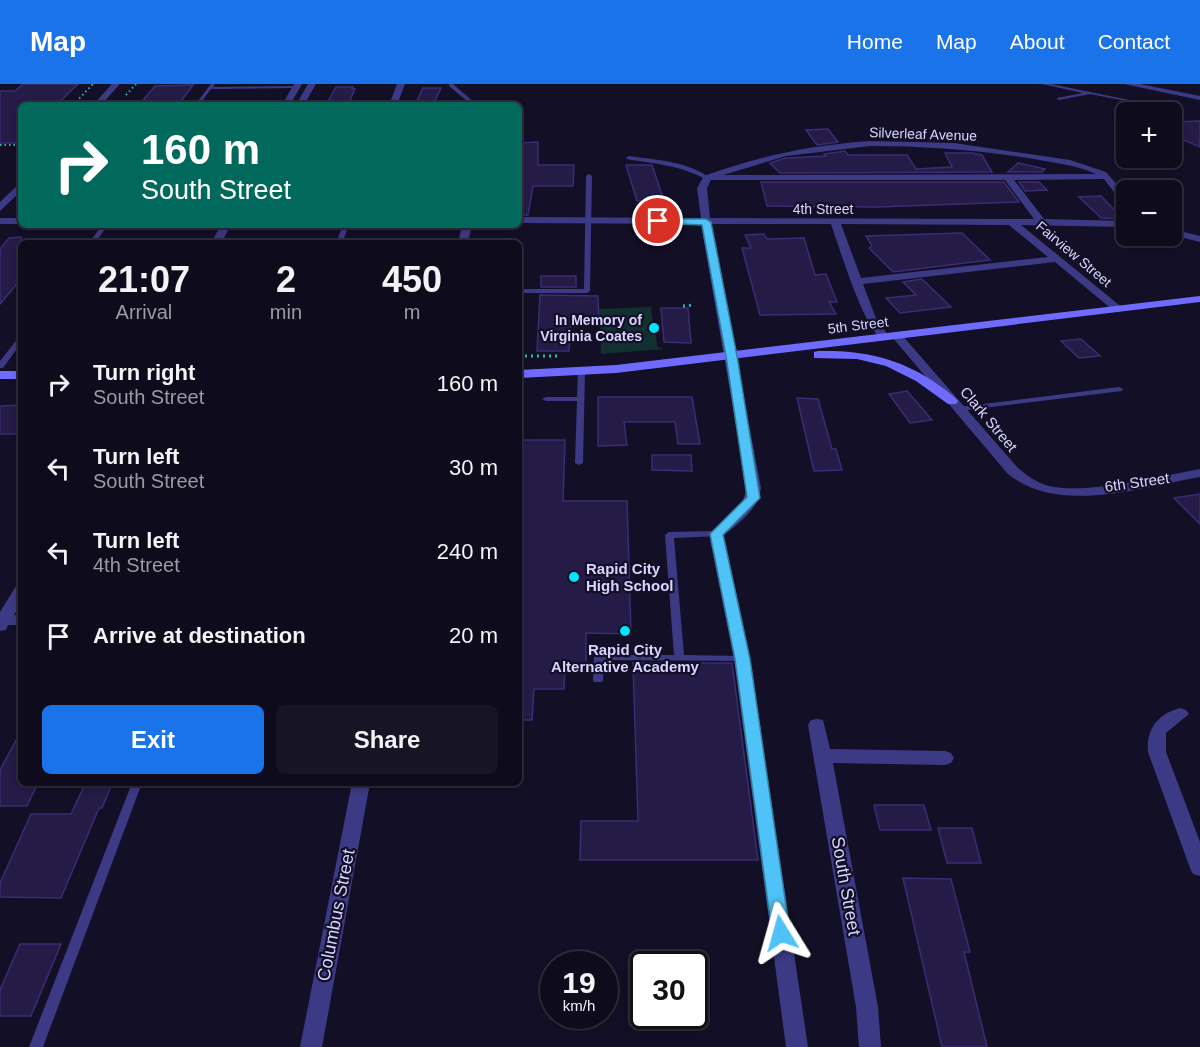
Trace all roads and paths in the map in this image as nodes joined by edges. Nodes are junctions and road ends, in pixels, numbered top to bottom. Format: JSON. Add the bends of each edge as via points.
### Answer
{"nodes":[{"id":1,"x":93,"y":84,"type":"edge"},
{"id":2,"x":116,"y":84,"type":"edge"},
{"id":3,"x":312,"y":84,"type":"edge"},
{"id":4,"x":401,"y":84,"type":"edge"},
{"id":5,"x":1044,"y":84,"type":"edge"},
{"id":6,"x":1128,"y":84,"type":"edge"},
{"id":7,"x":451,"y":85,"type":"edge"},
{"id":8,"x":211,"y":86,"type":"edge"},
{"id":9,"x":297,"y":86,"type":"edge"},
{"id":10,"x":1093,"y":92,"type":"junction"},
{"id":11,"x":1200,"y":98,"type":"edge"},
{"id":12,"x":1059,"y":99,"type":"dead end"},
{"id":13,"x":76,"y":102,"type":"edge"},
{"id":14,"x":100,"y":102,"type":"edge"},
{"id":15,"x":199,"y":102,"type":"edge"},
{"id":16,"x":288,"y":102,"type":"edge"},
{"id":17,"x":302,"y":102,"type":"edge"},
{"id":18,"x":394,"y":102,"type":"edge"},
{"id":19,"x":471,"y":102,"type":"edge"},
{"id":20,"x":1138,"y":102,"type":"edge"},
{"id":21,"x":0,"y":145,"type":"edge"},
{"id":22,"x":18,"y":145,"type":"edge"},
{"id":23,"x":991,"y":150,"type":"junction"},
{"id":24,"x":628,"y":158,"type":"dead end"},
{"id":25,"x":589,"y":176,"type":"dead end"},
{"id":26,"x":1107,"y":177,"type":"junction"},
{"id":27,"x":707,"y":178,"type":"junction"},
{"id":28,"x":1005,"y":178,"type":"junction"},
{"id":29,"x":18,"y":188,"type":"edge"},
{"id":30,"x":1116,"y":189,"type":"edge"},
{"id":31,"x":0,"y":208,"type":"edge"},
{"id":32,"x":522,"y":220,"type":"edge"},
{"id":33,"x":0,"y":221,"type":"edge"},
{"id":34,"x":18,"y":221,"type":"edge"},
{"id":35,"x":589,"y":221,"type":"junction"},
{"id":36,"x":706,"y":222,"type":"junction"},
{"id":37,"x":835,"y":222,"type":"junction"},
{"id":38,"x":1012,"y":222,"type":"junction"},
{"id":39,"x":1041,"y":222,"type":"junction"},
{"id":40,"x":1116,"y":224,"type":"edge"},
{"id":41,"x":1182,"y":234,"type":"edge"},
{"id":42,"x":1200,"y":238,"type":"edge"},
{"id":43,"x":1057,"y":259,"type":"junction"},
{"id":44,"x":857,"y":282,"type":"junction"},
{"id":45,"x":522,"y":291,"type":"edge"},
{"id":46,"x":1200,"y":299,"type":"edge"},
{"id":47,"x":693,"y":305,"type":"dead end"},
{"id":48,"x":684,"y":306,"type":"dead end"},
{"id":49,"x":1118,"y":309,"type":"junction"},
{"id":50,"x":897,"y":336,"type":"junction"},
{"id":51,"x":884,"y":337,"type":"junction"},
{"id":52,"x":18,"y":342,"type":"edge"},
{"id":53,"x":752,"y":353,"type":"junction"},
{"id":54,"x":732,"y":356,"type":"junction"},
{"id":55,"x":0,"y":366,"type":"edge"},
{"id":56,"x":581,"y":372,"type":"junction"},
{"id":57,"x":522,"y":374,"type":"edge"},
{"id":58,"x":0,"y":375,"type":"edge"},
{"id":59,"x":18,"y":375,"type":"edge"},
{"id":60,"x":1119,"y":389,"type":"dead end"},
{"id":61,"x":546,"y":399,"type":"dead end"},
{"id":62,"x":580,"y":399,"type":"junction"},
{"id":63,"x":956,"y":405,"type":"junction"},
{"id":64,"x":579,"y":463,"type":"dead end"},
{"id":65,"x":1200,"y":473,"type":"edge"},
{"id":66,"x":1075,"y":491,"type":"joint"},
{"id":67,"x":716,"y":534,"type":"junction"},
{"id":68,"x":18,"y":594,"type":"edge"},
{"id":69,"x":18,"y":620,"type":"edge"},
{"id":70,"x":1,"y":622,"type":"edge"},
{"id":71,"x":679,"y":658,"type":"junction"},
{"id":72,"x":742,"y":659,"type":"junction"},
{"id":73,"x":598,"y":680,"type":"dead end"},
{"id":74,"x":1180,"y":714,"type":"dead end"},
{"id":75,"x":817,"y":725,"type":"dead end"},
{"id":76,"x":823,"y":756,"type":"junction"},
{"id":77,"x":945,"y":758,"type":"dead end"},
{"id":78,"x":136,"y":786,"type":"edge"},
{"id":79,"x":360,"y":786,"type":"edge"},
{"id":80,"x":1200,"y":868,"type":"edge"},
{"id":81,"x":36,"y":1047,"type":"edge"},
{"id":82,"x":311,"y":1047,"type":"edge"},
{"id":83,"x":797,"y":1047,"type":"edge"},
{"id":84,"x":870,"y":1047,"type":"edge"}],
"edges":[{"from":1,"to":13,"type":"path"},
{"from":2,"to":14,"type":"street"},
{"from":3,"to":17,"type":"street"},
{"from":4,"to":18,"type":"street"},
{"from":5,"to":10,"type":"lane"},
{"from":6,"to":11,"type":"street"},
{"from":7,"to":19,"type":"lane"},
{"from":8,"to":9,"type":"lane"},
{"from":8,"to":15,"type":"lane"},
{"from":9,"to":16,"type":"street"},
{"from":10,"to":12,"type":"lane"},
{"from":10,"to":20,"type":"lane"},
{"from":21,"to":22,"type":"path"},
{"from":23,"to":26,"type":"street","name":"Silverleaf Avenue","via":[[1070,164]]},
{"from":23,"to":27,"type":"street","name":"Silverleaf Avenue","via":[[904,144],[833,147],[770,157]]},
{"from":23,"to":28,"type":"street","via":[[1002,164]]},
{"from":24,"to":27,"type":"lane","via":[[689,167]]},
{"from":25,"to":35,"type":"lane"},
{"from":26,"to":28,"type":"street"},
{"from":26,"to":30,"type":"street"},
{"from":27,"to":28,"type":"street"},
{"from":27,"to":36,"type":"street","via":[[702,188]]},
{"from":28,"to":39,"type":"street"},
{"from":29,"to":31,"type":"street"},
{"from":32,"to":35,"type":"street","name":"4th Street"},
{"from":33,"to":34,"type":"street"},
{"from":35,"to":36,"type":"street","name":"4th Street"},
{"from":35,"to":45,"type":"lane","via":[[587,291]]},
{"from":36,"to":37,"type":"street","name":"4th Street"},
{"from":36,"to":54,"type":"street"},
{"from":37,"to":38,"type":"street","name":"4th Street"},
{"from":37,"to":44,"type":"street"},
{"from":38,"to":39,"type":"street","name":"4th Street"},
{"from":38,"to":43,"type":"street","name":"Fairview Street"},
{"from":39,"to":40,"type":"street","name":"4th Street"},
{"from":41,"to":42,"type":"street"},
{"from":43,"to":44,"type":"street"},
{"from":43,"to":49,"type":"street","name":"Fairview Street"},
{"from":44,"to":51,"type":"street","via":[[872,322]]},
{"from":46,"to":49,"type":"main road","name":"5th Street"},
{"from":47,"to":48,"type":"path"},
{"from":49,"to":50,"type":"main road","name":"5th Street"},
{"from":50,"to":51,"type":"main road","name":"5th Street"},
{"from":50,"to":63,"type":"street","name":"Clark Street"},
{"from":51,"to":53,"type":"main road","name":"5th Street"},
{"from":52,"to":55,"type":"lane"},
{"from":53,"to":54,"type":"main road","name":"5th Street"},
{"from":53,"to":63,"type":"main road","via":[[875,357],[907,368]]},
{"from":54,"to":56,"type":"main road","name":"5th Street"},
{"from":54,"to":67,"type":"street","via":[[754,498]]},
{"from":56,"to":57,"type":"main road","name":"5th Street"},
{"from":56,"to":62,"type":"lane"},
{"from":58,"to":59,"type":"main road"},
{"from":60,"to":63,"type":"lane"},
{"from":61,"to":62,"type":"lane"},
{"from":62,"to":64,"type":"lane"},
{"from":63,"to":66,"type":"street","name":"Clark Street","via":[[1021,479],[1050,490]]},
{"from":65,"to":66,"type":"street","name":"6th Street"},
{"from":67,"to":71,"type":"lane","via":[[669,535]]},
{"from":67,"to":72,"type":"street"},
{"from":68,"to":70,"type":"street"},
{"from":69,"to":70,"type":"street"},
{"from":71,"to":72,"type":"lane"},
{"from":71,"to":73,"type":"lane","via":[[599,657]]},
{"from":72,"to":83,"type":"street"},
{"from":74,"to":80,"type":"street","via":[[1158,729],[1155,737]]},
{"from":75,"to":76,"type":"street","name":"South Street"},
{"from":76,"to":77,"type":"street"},
{"from":76,"to":84,"type":"street","name":"South Street","via":[[867,1007]]},
{"from":78,"to":81,"type":"lane"},
{"from":79,"to":82,"type":"street","name":"Columbus Street"}]}
